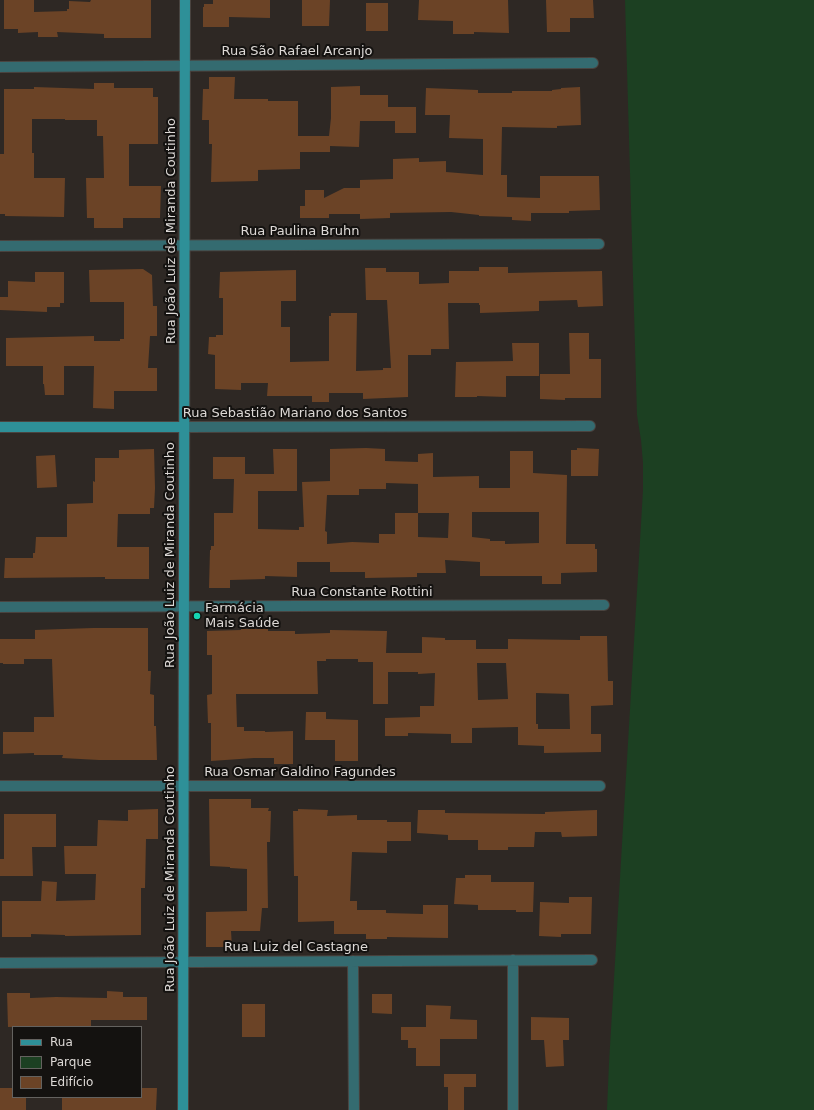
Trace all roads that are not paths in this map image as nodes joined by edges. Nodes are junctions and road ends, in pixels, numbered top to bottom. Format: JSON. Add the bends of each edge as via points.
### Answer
{"nodes":[{"id":1,"x":185,"y":0,"type":"edge"},
{"id":2,"x":593,"y":63,"type":"dead end"},
{"id":3,"x":185,"y":66,"type":"junction"},
{"id":4,"x":0,"y":67,"type":"edge"},
{"id":5,"x":599,"y":244,"type":"dead end"},
{"id":6,"x":185,"y":245,"type":"junction"},
{"id":7,"x":0,"y":246,"type":"edge"},
{"id":8,"x":590,"y":426,"type":"dead end"},
{"id":9,"x":0,"y":427,"type":"edge"},
{"id":10,"x":184,"y":427,"type":"junction"},
{"id":11,"x":604,"y":605,"type":"dead end"},
{"id":12,"x":184,"y":606,"type":"junction"},
{"id":13,"x":0,"y":607,"type":"edge"},
{"id":14,"x":0,"y":786,"type":"edge"},
{"id":15,"x":184,"y":786,"type":"junction"},
{"id":16,"x":600,"y":786,"type":"dead end"},
{"id":17,"x":513,"y":960,"type":"junction"},
{"id":18,"x":592,"y":960,"type":"dead end"},
{"id":19,"x":353,"y":961,"type":"junction"},
{"id":20,"x":184,"y":962,"type":"junction"},
{"id":21,"x":0,"y":963,"type":"edge"},
{"id":22,"x":183,"y":1110,"type":"edge"},
{"id":23,"x":354,"y":1110,"type":"edge"},
{"id":24,"x":513,"y":1110,"type":"edge"}],
"edges":[{"from":1,"to":3,"type":"street","name":"Rua João Luiz de Miranda Coutinho"},
{"from":2,"to":3,"type":"street","name":"Rua São Rafael Arcanjo"},
{"from":3,"to":4,"type":"street","name":"Rua São Rafael Arcanjo"},
{"from":3,"to":6,"type":"street","name":"Rua João Luiz de Miranda Coutinho"},
{"from":5,"to":6,"type":"street","name":"Rua Paulina Bruhn"},
{"from":6,"to":7,"type":"street","name":"Rua Paulina Bruhn"},
{"from":6,"to":10,"type":"street","name":"Rua João Luiz de Miranda Coutinho"},
{"from":8,"to":10,"type":"street","name":"Rua Sebastião Mariano dos Santos"},
{"from":9,"to":10,"type":"street","name":"Rua Sebastião Mariano dos Santos"},
{"from":10,"to":12,"type":"street","name":"Rua João Luiz de Miranda Coutinho"},
{"from":11,"to":12,"type":"street","name":"Rua Constante Rottini"},
{"from":12,"to":13,"type":"street","name":"Rua Constante Rottini"},
{"from":12,"to":15,"type":"street","name":"Rua João Luiz de Miranda Coutinho"},
{"from":14,"to":15,"type":"street","name":"Rua Osmar Galdino Fagundes"},
{"from":15,"to":16,"type":"street","name":"Rua Osmar Galdino Fagundes"},
{"from":15,"to":20,"type":"street","name":"Rua João Luiz de Miranda Coutinho"},
{"from":17,"to":18,"type":"street","name":"Rua Luiz del Castagne"},
{"from":17,"to":19,"type":"street","name":"Rua Luiz del Castagne"},
{"from":17,"to":24,"type":"street"},
{"from":19,"to":20,"type":"street","name":"Rua Luiz del Castagne"},
{"from":19,"to":23,"type":"street"},
{"from":20,"to":21,"type":"street","name":"Rua Luiz del Castagne"},
{"from":20,"to":22,"type":"street","name":"Rua João Luiz de Miranda Coutinho"}]}
